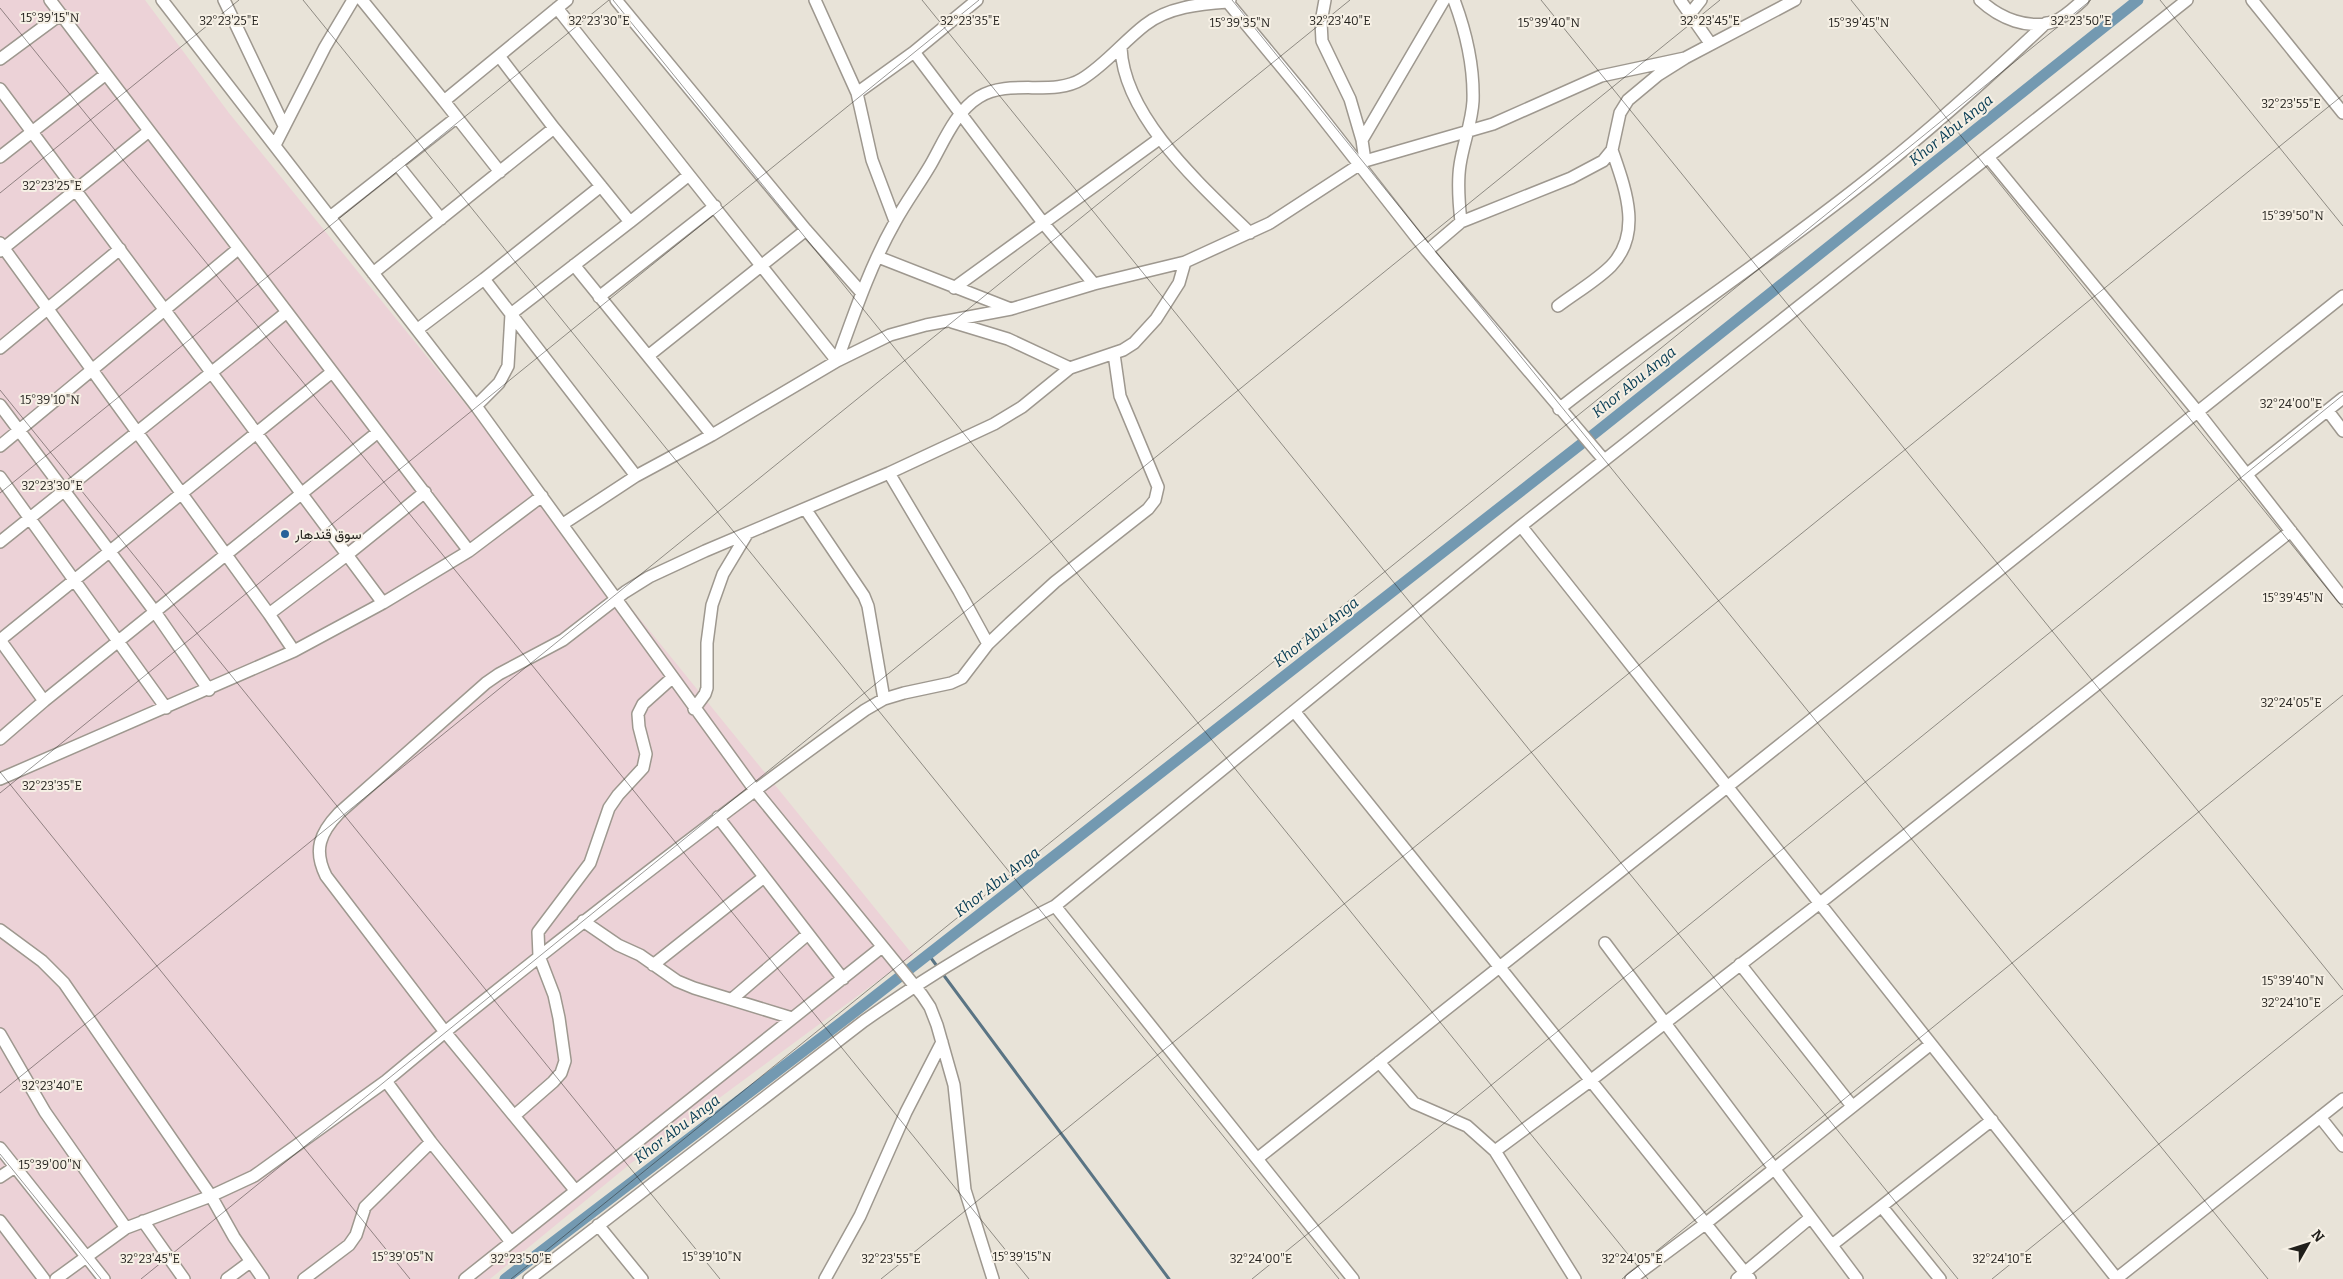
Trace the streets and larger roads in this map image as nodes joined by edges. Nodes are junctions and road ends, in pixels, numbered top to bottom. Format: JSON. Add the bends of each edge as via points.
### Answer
{"nodes":[{"id":1,"x":50,"y":0,"type":"edge"},
{"id":2,"x":162,"y":0,"type":"edge"},
{"id":3,"x":224,"y":0,"type":"edge"},
{"id":4,"x":353,"y":0,"type":"edge"},
{"id":5,"x":362,"y":0,"type":"edge"},
{"id":6,"x":566,"y":0,"type":"edge"},
{"id":7,"x":616,"y":0,"type":"edge"},
{"id":8,"x":815,"y":0,"type":"edge"},
{"id":9,"x":977,"y":0,"type":"edge"},
{"id":10,"x":1326,"y":0,"type":"edge"},
{"id":11,"x":1454,"y":0,"type":"edge"},
{"id":12,"x":1680,"y":0,"type":"edge"},
{"id":13,"x":1701,"y":0,"type":"edge"},
{"id":14,"x":1795,"y":0,"type":"edge"},
{"id":15,"x":1980,"y":0,"type":"edge"},
{"id":16,"x":2083,"y":0,"type":"edge"},
{"id":17,"x":2187,"y":0,"type":"edge"},
{"id":18,"x":2252,"y":0,"type":"edge"},
{"id":19,"x":1228,"y":1,"type":"edge"},
{"id":20,"x":1440,"y":2,"type":"edge"},
{"id":21,"x":557,"y":8,"type":"junction"},
{"id":22,"x":61,"y":14,"type":"junction"},
{"id":23,"x":1690,"y":14,"type":"junction"},
{"id":24,"x":2046,"y":23,"type":"junction"},
{"id":25,"x":1710,"y":43,"type":"junction"},
{"id":26,"x":1121,"y":48,"type":"junction"},
{"id":27,"x":914,"y":52,"type":"junction"},
{"id":28,"x":499,"y":56,"type":"junction"},
{"id":29,"x":1685,"y":58,"type":"junction"},
{"id":30,"x":0,"y":59,"type":"edge"},
{"id":31,"x":106,"y":74,"type":"junction"},
{"id":32,"x":0,"y":89,"type":"edge"},
{"id":33,"x":857,"y":93,"type":"junction"},
{"id":34,"x":444,"y":101,"type":"junction"},
{"id":35,"x":961,"y":112,"type":"junction"},
{"id":36,"x":2343,"y":113,"type":"edge"},
{"id":37,"x":456,"y":118,"type":"junction"},
{"id":38,"x":284,"y":126,"type":"junction"},
{"id":39,"x":554,"y":128,"type":"junction"},
{"id":40,"x":149,"y":131,"type":"junction"},
{"id":41,"x":1467,"y":131,"type":"junction"},
{"id":42,"x":31,"y":132,"type":"junction"},
{"id":43,"x":1159,"y":139,"type":"junction"},
{"id":44,"x":1362,"y":140,"type":"junction"},
{"id":45,"x":275,"y":145,"type":"junction"},
{"id":46,"x":1612,"y":150,"type":"junction"},
{"id":47,"x":0,"y":157,"type":"edge"},
{"id":48,"x":1988,"y":157,"type":"junction"},
{"id":49,"x":1361,"y":163,"type":"junction"},
{"id":50,"x":397,"y":164,"type":"junction"},
{"id":51,"x":500,"y":172,"type":"junction"},
{"id":52,"x":689,"y":174,"type":"junction"},
{"id":53,"x":601,"y":186,"type":"junction"},
{"id":54,"x":76,"y":190,"type":"junction"},
{"id":55,"x":715,"y":206,"type":"junction"},
{"id":56,"x":330,"y":217,"type":"junction"},
{"id":57,"x":441,"y":219,"type":"junction"},
{"id":58,"x":895,"y":221,"type":"junction"},
{"id":59,"x":630,"y":222,"type":"junction"},
{"id":60,"x":1461,"y":222,"type":"junction"},
{"id":61,"x":1044,"y":224,"type":"junction"},
{"id":62,"x":806,"y":230,"type":"junction"},
{"id":63,"x":1250,"y":233,"type":"junction"},
{"id":64,"x":1,"y":247,"type":"edge"},
{"id":65,"x":120,"y":249,"type":"junction"},
{"id":66,"x":238,"y":249,"type":"junction"},
{"id":67,"x":1427,"y":251,"type":"junction"},
{"id":68,"x":878,"y":257,"type":"junction"},
{"id":69,"x":1185,"y":262,"type":"junction"},
{"id":70,"x":574,"y":265,"type":"junction"},
{"id":71,"x":761,"y":265,"type":"junction"},
{"id":72,"x":374,"y":273,"type":"junction"},
{"id":73,"x":484,"y":279,"type":"junction"},
{"id":74,"x":1094,"y":284,"type":"junction"},
{"id":75,"x":954,"y":288,"type":"junction"},
{"id":76,"x":861,"y":292,"type":"junction"},
{"id":77,"x":2343,"y":296,"type":"edge"},
{"id":78,"x":599,"y":297,"type":"junction"},
{"id":79,"x":1558,"y":306,"type":"dead end"},
{"id":80,"x":48,"y":309,"type":"junction"},
{"id":81,"x":1011,"y":309,"type":"junction"},
{"id":82,"x":165,"y":310,"type":"junction"},
{"id":83,"x":287,"y":312,"type":"junction"},
{"id":84,"x":511,"y":314,"type":"junction"},
{"id":85,"x":948,"y":321,"type":"junction"},
{"id":86,"x":418,"y":329,"type":"junction"},
{"id":87,"x":0,"y":348,"type":"edge"},
{"id":88,"x":1114,"y":354,"type":"junction"},
{"id":89,"x":648,"y":356,"type":"junction"},
{"id":90,"x":838,"y":361,"type":"junction"},
{"id":91,"x":1070,"y":368,"type":"junction"},
{"id":92,"x":92,"y":369,"type":"junction"},
{"id":93,"x":212,"y":372,"type":"junction"},
{"id":94,"x":332,"y":372,"type":"junction"},
{"id":95,"x":2343,"y":398,"type":"edge"},
{"id":96,"x":0,"y":405,"type":"edge"},
{"id":97,"x":476,"y":406,"type":"junction"},
{"id":98,"x":1559,"y":409,"type":"junction"},
{"id":99,"x":2197,"y":411,"type":"junction"},
{"id":100,"x":2328,"y":411,"type":"junction"},
{"id":101,"x":20,"y":430,"type":"junction"},
{"id":102,"x":138,"y":431,"type":"junction"},
{"id":103,"x":2343,"y":431,"type":"edge"},
{"id":104,"x":378,"y":432,"type":"junction"},
{"id":105,"x":258,"y":433,"type":"junction"},
{"id":106,"x":712,"y":435,"type":"junction"},
{"id":107,"x":0,"y":446,"type":"edge"},
{"id":108,"x":1604,"y":460,"type":"junction"},
{"id":109,"x":889,"y":473,"type":"junction"},
{"id":110,"x":2246,"y":474,"type":"junction"},
{"id":111,"x":636,"y":476,"type":"junction"},
{"id":112,"x":0,"y":477,"type":"edge"},
{"id":113,"x":65,"y":490,"type":"junction"},
{"id":114,"x":425,"y":492,"type":"junction"},
{"id":115,"x":183,"y":494,"type":"junction"},
{"id":116,"x":303,"y":494,"type":"junction"},
{"id":117,"x":542,"y":496,"type":"junction"},
{"id":118,"x":806,"y":510,"type":"junction"},
{"id":119,"x":30,"y":518,"type":"junction"},
{"id":120,"x":563,"y":524,"type":"junction"},
{"id":121,"x":1521,"y":526,"type":"junction"},
{"id":122,"x":2291,"y":531,"type":"junction"},
{"id":123,"x":747,"y":534,"type":"junction"},
{"id":124,"x":0,"y":542,"type":"edge"},
{"id":125,"x":469,"y":551,"type":"junction"},
{"id":126,"x":109,"y":552,"type":"junction"},
{"id":127,"x":227,"y":555,"type":"junction"},
{"id":128,"x":347,"y":555,"type":"junction"},
{"id":129,"x":75,"y":579,"type":"junction"},
{"id":130,"x":2343,"y":598,"type":"edge"},
{"id":131,"x":615,"y":600,"type":"junction"},
{"id":132,"x":383,"y":603,"type":"junction"},
{"id":133,"x":155,"y":612,"type":"junction"},
{"id":134,"x":269,"y":614,"type":"junction"},
{"id":135,"x":0,"y":640,"type":"edge"},
{"id":136,"x":118,"y":641,"type":"junction"},
{"id":137,"x":988,"y":644,"type":"junction"},
{"id":138,"x":294,"y":651,"type":"junction"},
{"id":139,"x":672,"y":678,"type":"junction"},
{"id":140,"x":209,"y":690,"type":"junction"},
{"id":141,"x":884,"y":699,"type":"junction"},
{"id":142,"x":44,"y":701,"type":"junction"},
{"id":143,"x":166,"y":708,"type":"junction"},
{"id":144,"x":694,"y":708,"type":"junction"},
{"id":145,"x":1294,"y":710,"type":"junction"},
{"id":146,"x":0,"y":739,"type":"edge"},
{"id":147,"x":0,"y":779,"type":"edge"},
{"id":148,"x":1728,"y":787,"type":"junction"},
{"id":149,"x":754,"y":789,"type":"junction"},
{"id":150,"x":718,"y":817,"type":"junction"},
{"id":151,"x":764,"y":877,"type":"junction"},
{"id":152,"x":1820,"y":903,"type":"junction"},
{"id":153,"x":1055,"y":906,"type":"junction"},
{"id":154,"x":583,"y":921,"type":"junction"},
{"id":155,"x":0,"y":930,"type":"edge"},
{"id":156,"x":808,"y":934,"type":"junction"},
{"id":157,"x":1605,"y":943,"type":"dead end"},
{"id":158,"x":882,"y":947,"type":"junction"},
{"id":159,"x":539,"y":956,"type":"junction"},
{"id":160,"x":653,"y":964,"type":"junction"},
{"id":161,"x":1740,"y":964,"type":"junction"},
{"id":162,"x":1499,"y":968,"type":"junction"},
{"id":163,"x":843,"y":979,"type":"junction"},
{"id":164,"x":912,"y":982,"type":"junction"},
{"id":165,"x":732,"y":999,"type":"junction"},
{"id":166,"x":792,"y":1018,"type":"junction"},
{"id":167,"x":1666,"y":1022,"type":"junction"},
{"id":168,"x":445,"y":1032,"type":"junction"},
{"id":169,"x":0,"y":1034,"type":"edge"},
{"id":170,"x":942,"y":1042,"type":"junction"},
{"id":171,"x":1932,"y":1044,"type":"junction"},
{"id":172,"x":1379,"y":1062,"type":"junction"},
{"id":173,"x":386,"y":1081,"type":"junction"},
{"id":174,"x":1590,"y":1081,"type":"junction"},
{"id":175,"x":2343,"y":1099,"type":"edge"},
{"id":176,"x":1852,"y":1106,"type":"junction"},
{"id":177,"x":514,"y":1116,"type":"junction"},
{"id":178,"x":2320,"y":1117,"type":"junction"},
{"id":179,"x":1992,"y":1120,"type":"junction"},
{"id":180,"x":431,"y":1142,"type":"junction"},
{"id":181,"x":2343,"y":1146,"type":"edge"},
{"id":182,"x":0,"y":1148,"type":"edge"},
{"id":183,"x":1495,"y":1151,"type":"junction"},
{"id":184,"x":1258,"y":1158,"type":"junction"},
{"id":185,"x":15,"y":1167,"type":"junction"},
{"id":186,"x":1773,"y":1168,"type":"junction"},
{"id":187,"x":0,"y":1177,"type":"edge"},
{"id":188,"x":575,"y":1190,"type":"junction"},
{"id":189,"x":211,"y":1196,"type":"junction"},
{"id":190,"x":1882,"y":1207,"type":"junction"},
{"id":191,"x":1810,"y":1218,"type":"junction"},
{"id":192,"x":0,"y":1221,"type":"edge"},
{"id":193,"x":143,"y":1221,"type":"junction"},
{"id":194,"x":1705,"y":1224,"type":"junction"},
{"id":195,"x":598,"y":1225,"type":"junction"},
{"id":196,"x":126,"y":1228,"type":"junction"},
{"id":197,"x":510,"y":1242,"type":"junction"},
{"id":198,"x":1832,"y":1245,"type":"junction"},
{"id":199,"x":86,"y":1256,"type":"junction"},
{"id":200,"x":250,"y":1262,"type":"junction"},
{"id":201,"x":993,"y":1276,"type":"edge"},
{"id":202,"x":1744,"y":1277,"type":"edge"},
{"id":203,"x":44,"y":1279,"type":"edge"},
{"id":204,"x":56,"y":1279,"type":"edge"},
{"id":205,"x":104,"y":1279,"type":"edge"},
{"id":206,"x":184,"y":1279,"type":"edge"},
{"id":207,"x":228,"y":1279,"type":"edge"},
{"id":208,"x":263,"y":1279,"type":"edge"},
{"id":209,"x":304,"y":1279,"type":"edge"},
{"id":210,"x":464,"y":1279,"type":"edge"},
{"id":211,"x":529,"y":1279,"type":"edge"},
{"id":212,"x":642,"y":1279,"type":"edge"},
{"id":213,"x":825,"y":1279,"type":"edge"},
{"id":214,"x":1353,"y":1279,"type":"edge"},
{"id":215,"x":1576,"y":1279,"type":"edge"},
{"id":216,"x":1631,"y":1279,"type":"edge"},
{"id":217,"x":1857,"y":1279,"type":"edge"},
{"id":218,"x":1940,"y":1279,"type":"edge"},
{"id":219,"x":2116,"y":1279,"type":"edge"}],
"edges":[{"from":1,"to":22,"type":"street"},
{"from":2,"to":45,"type":"street"},
{"from":3,"to":38,"type":"street"},
{"from":4,"to":38,"type":"street"},
{"from":5,"to":34,"type":"street"},
{"from":6,"to":21,"type":"street"},
{"from":7,"to":62,"type":"street"},
{"from":8,"to":33,"type":"street"},
{"from":9,"to":27,"type":"street"},
{"from":10,"to":44,"type":"street","via":[[1321,22],[1322,41],[1350,99]]},
{"from":11,"to":41,"type":"street","via":[[1463,23],[1469,55],[1473,102]]},
{"from":12,"to":23,"type":"street"},
{"from":13,"to":23,"type":"street"},
{"from":14,"to":25,"type":"street"},
{"from":15,"to":24,"type":"street","via":[[1988,8],[2028,25]]},
{"from":16,"to":24,"type":"street","via":[[2057,20]]},
{"from":17,"to":48,"type":"street"},
{"from":18,"to":36,"type":"street"},
{"from":19,"to":26,"type":"street","via":[[1171,11],[1147,24]]},
{"from":19,"to":49,"type":"street"},
{"from":20,"to":44,"type":"street"},
{"from":21,"to":28,"type":"street"},
{"from":21,"to":52,"type":"street"},
{"from":22,"to":30,"type":"street"},
{"from":22,"to":31,"type":"street"},
{"from":23,"to":25,"type":"street"},
{"from":24,"to":98,"type":"street","via":[[1972,92],[1877,171]]},
{"from":25,"to":29,"type":"street"},
{"from":26,"to":35,"type":"street","via":[[1080,81],[1063,86],[1003,88],[978,97]]},
{"from":26,"to":43,"type":"street","via":[[1122,66],[1129,84]]},
{"from":27,"to":33,"type":"street"},
{"from":27,"to":35,"type":"street"},
{"from":28,"to":34,"type":"street"},
{"from":28,"to":39,"type":"street"},
{"from":29,"to":41,"type":"street","via":[[1601,76],[1493,124]]},
{"from":29,"to":46,"type":"street","via":[[1628,100],[1620,113]]},
{"from":31,"to":40,"type":"street"},
{"from":31,"to":42,"type":"street"},
{"from":32,"to":42,"type":"street"},
{"from":33,"to":58,"type":"street","via":[[872,160]]},
{"from":34,"to":37,"type":"street"},
{"from":35,"to":58,"type":"street"},
{"from":35,"to":61,"type":"street"},
{"from":37,"to":50,"type":"street"},
{"from":37,"to":51,"type":"street"},
{"from":38,"to":45,"type":"street"},
{"from":39,"to":51,"type":"street"},
{"from":39,"to":53,"type":"street"},
{"from":40,"to":54,"type":"street"},
{"from":40,"to":66,"type":"street"},
{"from":41,"to":49,"type":"street"},
{"from":41,"to":60,"type":"street","via":[[1460,166]]},
{"from":42,"to":47,"type":"street"},
{"from":42,"to":54,"type":"street"},
{"from":43,"to":61,"type":"street"},
{"from":43,"to":63,"type":"street"},
{"from":44,"to":49,"type":"street"},
{"from":45,"to":56,"type":"street"},
{"from":46,"to":60,"type":"street","via":[[1603,161],[1588,170]]},
{"from":46,"to":79,"type":"street","via":[[1626,189],[1630,226],[1624,247],[1611,266]]},
{"from":48,"to":99,"type":"street"},
{"from":48,"to":108,"type":"street"},
{"from":49,"to":63,"type":"street","via":[[1288,212]]},
{"from":49,"to":67,"type":"street"},
{"from":50,"to":56,"type":"street"},
{"from":50,"to":57,"type":"street"},
{"from":51,"to":57,"type":"street"},
{"from":52,"to":55,"type":"street"},
{"from":52,"to":59,"type":"street"},
{"from":53,"to":59,"type":"street"},
{"from":53,"to":73,"type":"street"},
{"from":54,"to":64,"type":"street"},
{"from":54,"to":65,"type":"street"},
{"from":55,"to":71,"type":"street"},
{"from":55,"to":78,"type":"street"},
{"from":56,"to":72,"type":"street"},
{"from":57,"to":72,"type":"street"},
{"from":58,"to":68,"type":"street"},
{"from":59,"to":70,"type":"street"},
{"from":60,"to":67,"type":"street"},
{"from":61,"to":74,"type":"street"},
{"from":61,"to":75,"type":"street"},
{"from":62,"to":71,"type":"street"},
{"from":62,"to":76,"type":"street"},
{"from":63,"to":69,"type":"street"},
{"from":64,"to":80,"type":"street"},
{"from":65,"to":80,"type":"street"},
{"from":65,"to":82,"type":"street"},
{"from":66,"to":82,"type":"street"},
{"from":66,"to":83,"type":"street"},
{"from":67,"to":98,"type":"street"},
{"from":68,"to":75,"type":"street"},
{"from":68,"to":76,"type":"street"},
{"from":69,"to":74,"type":"street"},
{"from":69,"to":88,"type":"street","via":[[1179,283],[1156,318],[1134,343]]},
{"from":70,"to":78,"type":"street"},
{"from":70,"to":84,"type":"street"},
{"from":71,"to":89,"type":"street"},
{"from":71,"to":90,"type":"street"},
{"from":72,"to":86,"type":"street"},
{"from":73,"to":84,"type":"street"},
{"from":73,"to":86,"type":"street"},
{"from":74,"to":81,"type":"street"},
{"from":75,"to":81,"type":"street"},
{"from":76,"to":90,"type":"street"},
{"from":77,"to":99,"type":"street"},
{"from":78,"to":89,"type":"street"},
{"from":80,"to":87,"type":"street"},
{"from":80,"to":92,"type":"street"},
{"from":81,"to":85,"type":"street"},
{"from":82,"to":92,"type":"street"},
{"from":82,"to":93,"type":"street"},
{"from":83,"to":93,"type":"street"},
{"from":83,"to":94,"type":"street"},
{"from":84,"to":97,"type":"street","via":[[508,366],[499,383]]},
{"from":84,"to":111,"type":"street"},
{"from":85,"to":90,"type":"street","via":[[890,335]]},
{"from":85,"to":91,"type":"street","via":[[1008,339]]},
{"from":86,"to":97,"type":"street"},
{"from":88,"to":91,"type":"street"},
{"from":88,"to":137,"type":"street","via":[[1120,396],[1140,449],[1154,475],[1158,494],[1148,509],[1055,582]]},
{"from":89,"to":106,"type":"street"},
{"from":90,"to":106,"type":"street"},
{"from":91,"to":109,"type":"street","via":[[994,424]]},
{"from":92,"to":101,"type":"street"},
{"from":92,"to":102,"type":"street"},
{"from":93,"to":102,"type":"street"},
{"from":93,"to":105,"type":"street"},
{"from":94,"to":104,"type":"street"},
{"from":94,"to":105,"type":"street"},
{"from":95,"to":100,"type":"street"},
{"from":96,"to":101,"type":"street"},
{"from":97,"to":117,"type":"street"},
{"from":98,"to":108,"type":"street"},
{"from":99,"to":110,"type":"street"},
{"from":99,"to":148,"type":"street"},
{"from":100,"to":103,"type":"street"},
{"from":100,"to":110,"type":"street"},
{"from":101,"to":107,"type":"street"},
{"from":101,"to":113,"type":"street"},
{"from":102,"to":113,"type":"street"},
{"from":102,"to":115,"type":"street"},
{"from":104,"to":114,"type":"street"},
{"from":104,"to":116,"type":"street"},
{"from":105,"to":115,"type":"street"},
{"from":105,"to":116,"type":"street"},
{"from":106,"to":111,"type":"street"},
{"from":108,"to":121,"type":"street"},
{"from":109,"to":118,"type":"street"},
{"from":109,"to":137,"type":"street"},
{"from":110,"to":122,"type":"street"},
{"from":111,"to":120,"type":"street"},
{"from":112,"to":119,"type":"street"},
{"from":113,"to":119,"type":"street"},
{"from":113,"to":126,"type":"street"},
{"from":114,"to":125,"type":"street"},
{"from":114,"to":128,"type":"street"},
{"from":115,"to":126,"type":"street"},
{"from":115,"to":127,"type":"street"},
{"from":116,"to":127,"type":"street"},
{"from":116,"to":128,"type":"street"},
{"from":117,"to":120,"type":"street"},
{"from":117,"to":125,"type":"street"},
{"from":118,"to":123,"type":"street"},
{"from":118,"to":141,"type":"street","via":[[864,596]]},
{"from":119,"to":124,"type":"street"},
{"from":119,"to":129,"type":"street"},
{"from":120,"to":131,"type":"street"},
{"from":121,"to":145,"type":"street"},
{"from":121,"to":148,"type":"street"},
{"from":122,"to":130,"type":"street"},
{"from":122,"to":152,"type":"street"},
{"from":123,"to":131,"type":"street","via":[[649,577]]},
{"from":123,"to":144,"type":"street","via":[[715,592],[707,643],[707,688]]},
{"from":125,"to":132,"type":"street"},
{"from":126,"to":129,"type":"street"},
{"from":126,"to":133,"type":"street"},
{"from":127,"to":133,"type":"street"},
{"from":127,"to":134,"type":"street"},
{"from":128,"to":132,"type":"street"},
{"from":128,"to":134,"type":"street"},
{"from":129,"to":135,"type":"street"},
{"from":129,"to":136,"type":"street"},
{"from":131,"to":139,"type":"street"},
{"from":131,"to":168,"type":"street","via":[[563,640],[486,683],[339,813],[322,836],[318,849],[326,876]]},
{"from":132,"to":138,"type":"street"},
{"from":133,"to":136,"type":"street"},
{"from":133,"to":140,"type":"street"},
{"from":134,"to":138,"type":"street"},
{"from":135,"to":142,"type":"street"},
{"from":136,"to":142,"type":"street"},
{"from":136,"to":143,"type":"street"},
{"from":137,"to":141,"type":"street","via":[[962,678]]},
{"from":138,"to":140,"type":"street"},
{"from":139,"to":144,"type":"street"},
{"from":139,"to":159,"type":"street","via":[[644,704],[638,714],[646,754],[643,768],[609,808],[590,863],[538,932]]},
{"from":140,"to":143,"type":"street"},
{"from":141,"to":149,"type":"street"},
{"from":142,"to":146,"type":"street"},
{"from":143,"to":147,"type":"street"},
{"from":144,"to":149,"type":"street"},
{"from":145,"to":153,"type":"street"},
{"from":145,"to":162,"type":"street"},
{"from":148,"to":152,"type":"street"},
{"from":148,"to":162,"type":"street"},
{"from":149,"to":150,"type":"street"},
{"from":149,"to":158,"type":"street"},
{"from":150,"to":151,"type":"street"},
{"from":150,"to":154,"type":"street"},
{"from":151,"to":156,"type":"street"},
{"from":151,"to":160,"type":"street"},
{"from":152,"to":161,"type":"street"},
{"from":152,"to":171,"type":"street"},
{"from":153,"to":164,"type":"street"},
{"from":153,"to":184,"type":"street"},
{"from":154,"to":159,"type":"street"},
{"from":154,"to":160,"type":"street"},
{"from":155,"to":189,"type":"street","via":[[42,961],[64,983]]},
{"from":156,"to":163,"type":"street"},
{"from":156,"to":165,"type":"street"},
{"from":157,"to":167,"type":"street"},
{"from":158,"to":163,"type":"street"},
{"from":158,"to":164,"type":"street"},
{"from":159,"to":168,"type":"street"},
{"from":159,"to":177,"type":"street","via":[[554,995],[565,1061],[553,1082]]},
{"from":160,"to":165,"type":"street","via":[[677,981]]},
{"from":161,"to":167,"type":"street"},
{"from":161,"to":176,"type":"street"},
{"from":162,"to":172,"type":"street"},
{"from":162,"to":174,"type":"street"},
{"from":163,"to":166,"type":"street"},
{"from":164,"to":170,"type":"street","via":[[930,1007]]},
{"from":164,"to":195,"type":"street"},
{"from":165,"to":166,"type":"street"},
{"from":166,"to":188,"type":"street"},
{"from":167,"to":174,"type":"street"},
{"from":167,"to":186,"type":"street"},
{"from":168,"to":173,"type":"street"},
{"from":168,"to":177,"type":"street"},
{"from":169,"to":196,"type":"street","via":[[45,1112]]},
{"from":170,"to":201,"type":"street","via":[[954,1085],[965,1190]]},
{"from":170,"to":213,"type":"street","via":[[906,1112],[860,1216]]},
{"from":171,"to":176,"type":"street"},
{"from":171,"to":179,"type":"street"},
{"from":172,"to":183,"type":"street","via":[[1414,1103],[1466,1126]]},
{"from":172,"to":184,"type":"street"},
{"from":173,"to":180,"type":"street"},
{"from":173,"to":189,"type":"street","via":[[254,1176]]},
{"from":174,"to":183,"type":"street"},
{"from":174,"to":194,"type":"street"},
{"from":175,"to":178,"type":"street"},
{"from":176,"to":186,"type":"street"},
{"from":177,"to":188,"type":"street"},
{"from":178,"to":181,"type":"street"},
{"from":178,"to":219,"type":"street"},
{"from":179,"to":190,"type":"street"},
{"from":179,"to":219,"type":"street"},
{"from":180,"to":197,"type":"street"},
{"from":180,"to":209,"type":"street","via":[[365,1207],[356,1235],[349,1245]]},
{"from":182,"to":185,"type":"street"},
{"from":183,"to":215,"type":"street"},
{"from":184,"to":214,"type":"street"},
{"from":185,"to":187,"type":"street"},
{"from":185,"to":199,"type":"street"},
{"from":186,"to":191,"type":"street"},
{"from":186,"to":194,"type":"street"},
{"from":188,"to":197,"type":"street"},
{"from":189,"to":193,"type":"street"},
{"from":189,"to":200,"type":"street"},
{"from":190,"to":198,"type":"street"},
{"from":190,"to":218,"type":"street"},
{"from":191,"to":198,"type":"street"},
{"from":191,"to":202,"type":"street"},
{"from":192,"to":203,"type":"street"},
{"from":193,"to":196,"type":"street"},
{"from":193,"to":206,"type":"street"},
{"from":194,"to":202,"type":"street"},
{"from":194,"to":216,"type":"street"},
{"from":195,"to":211,"type":"street"},
{"from":195,"to":212,"type":"street"},
{"from":196,"to":199,"type":"street"},
{"from":197,"to":210,"type":"street"},
{"from":198,"to":217,"type":"street"},
{"from":199,"to":204,"type":"street"},
{"from":199,"to":205,"type":"street"},
{"from":200,"to":207,"type":"street"},
{"from":200,"to":208,"type":"street"}]}
